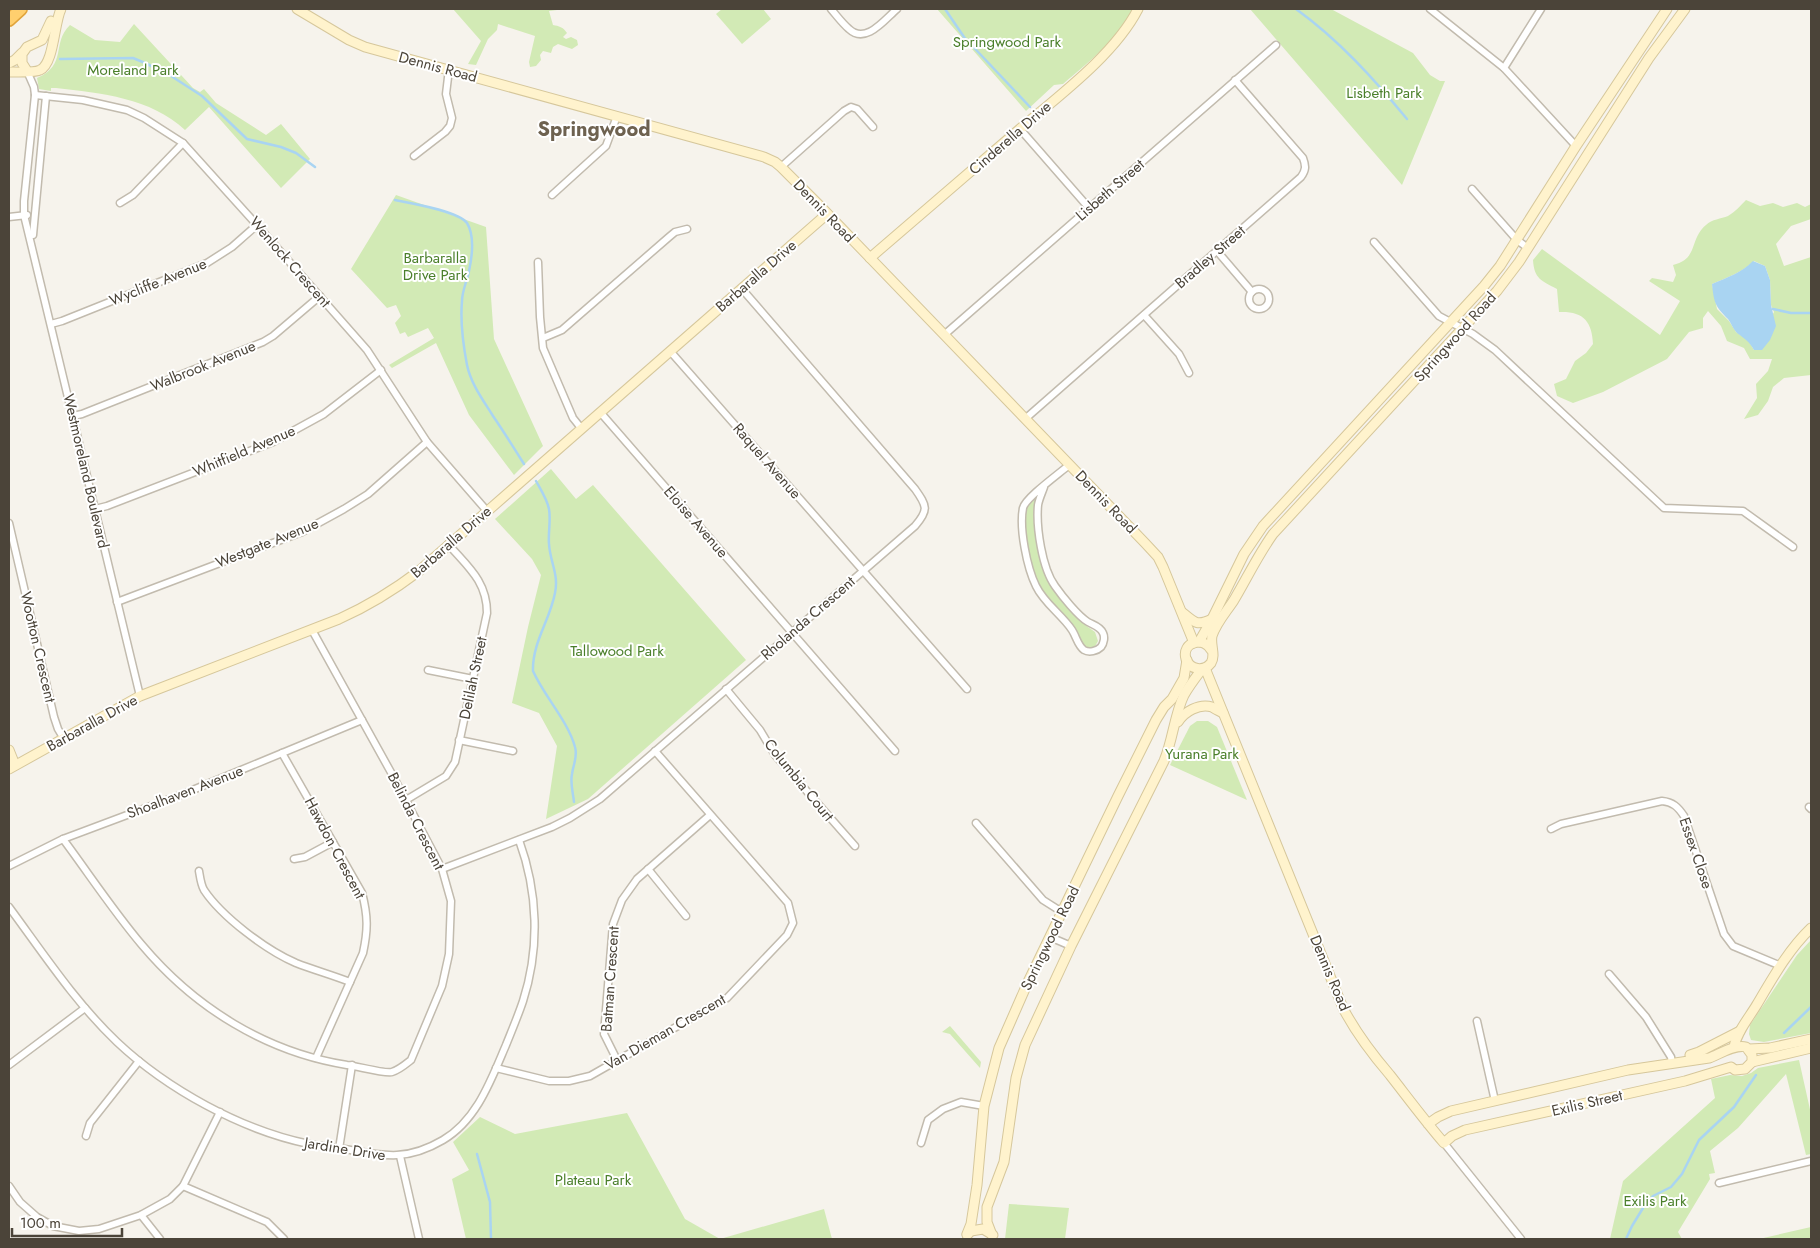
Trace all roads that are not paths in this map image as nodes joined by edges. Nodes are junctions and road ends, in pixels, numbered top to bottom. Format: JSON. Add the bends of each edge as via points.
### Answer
{"nodes":[{"id":1,"x":21,"y":9,"type":"edge"},
{"id":2,"x":56,"y":9,"type":"edge"},
{"id":3,"x":61,"y":9,"type":"edge"},
{"id":4,"x":298,"y":9,"type":"edge"},
{"id":5,"x":831,"y":9,"type":"edge"},
{"id":6,"x":897,"y":9,"type":"edge"},
{"id":7,"x":1138,"y":9,"type":"edge"},
{"id":8,"x":1430,"y":9,"type":"edge"},
{"id":9,"x":1541,"y":9,"type":"edge"},
{"id":10,"x":1667,"y":9,"type":"edge"},
{"id":11,"x":1685,"y":9,"type":"edge"},
{"id":12,"x":9,"y":20,"type":"edge"},
{"id":13,"x":1276,"y":45,"type":"dead end"},
{"id":14,"x":25,"y":49,"type":"junction"},
{"id":15,"x":9,"y":63,"type":"edge"},
{"id":16,"x":1504,"y":68,"type":"junction"},
{"id":17,"x":449,"y":69,"type":"junction"},
{"id":18,"x":27,"y":71,"type":"junction"},
{"id":19,"x":9,"y":72,"type":"edge"},
{"id":20,"x":1235,"y":80,"type":"junction"},
{"id":21,"x":35,"y":95,"type":"junction"},
{"id":22,"x":46,"y":96,"type":"junction"},
{"id":23,"x":617,"y":116,"type":"junction"},
{"id":24,"x":873,"y":127,"type":"dead end"},
{"id":25,"x":1020,"y":129,"type":"junction"},
{"id":26,"x":183,"y":143,"type":"junction"},
{"id":27,"x":1576,"y":146,"type":"junction"},
{"id":28,"x":414,"y":156,"type":"dead end"},
{"id":29,"x":781,"y":167,"type":"junction"},
{"id":30,"x":1472,"y":189,"type":"dead end"},
{"id":31,"x":552,"y":195,"type":"dead end"},
{"id":32,"x":120,"y":203,"type":"dead end"},
{"id":33,"x":1088,"y":208,"type":"junction"},
{"id":34,"x":827,"y":214,"type":"junction"},
{"id":35,"x":24,"y":215,"type":"junction"},
{"id":36,"x":33,"y":216,"type":"junction"},
{"id":37,"x":9,"y":218,"type":"edge"},
{"id":38,"x":257,"y":225,"type":"junction"},
{"id":39,"x":687,"y":229,"type":"dead end"},
{"id":40,"x":1517,"y":240,"type":"junction"},
{"id":41,"x":1374,"y":242,"type":"dead end"},
{"id":42,"x":33,"y":246,"type":"junction"},
{"id":43,"x":1528,"y":248,"type":"junction"},
{"id":44,"x":1217,"y":251,"type":"junction"},
{"id":45,"x":870,"y":258,"type":"junction"},
{"id":46,"x":538,"y":262,"type":"dead end"},
{"id":47,"x":742,"y":289,"type":"junction"},
{"id":48,"x":1252,"y":292,"type":"dead end"},
{"id":49,"x":320,"y":296,"type":"junction"},
{"id":50,"x":1144,"y":315,"type":"junction"},
{"id":51,"x":1451,"y":323,"type":"junction"},
{"id":52,"x":51,"y":324,"type":"junction"},
{"id":53,"x":1463,"y":329,"type":"junction"},
{"id":54,"x":944,"y":335,"type":"junction"},
{"id":55,"x":542,"y":338,"type":"junction"},
{"id":56,"x":670,"y":351,"type":"junction"},
{"id":57,"x":382,"y":370,"type":"junction"},
{"id":58,"x":1189,"y":373,"type":"dead end"},
{"id":59,"x":600,"y":412,"type":"junction"},
{"id":60,"x":73,"y":416,"type":"junction"},
{"id":61,"x":1025,"y":419,"type":"junction"},
{"id":62,"x":581,"y":428,"type":"junction"},
{"id":63,"x":427,"y":442,"type":"junction"},
{"id":64,"x":1069,"y":465,"type":"junction"},
{"id":65,"x":1044,"y":487,"type":"junction"},
{"id":66,"x":95,"y":509,"type":"junction"},
{"id":67,"x":487,"y":511,"type":"junction"},
{"id":68,"x":9,"y":523,"type":"edge"},
{"id":69,"x":448,"y":544,"type":"junction"},
{"id":70,"x":1793,"y":547,"type":"dead end"},
{"id":71,"x":863,"y":570,"type":"junction"},
{"id":72,"x":117,"y":602,"type":"junction"},
{"id":73,"x":1181,"y":611,"type":"junction"},
{"id":74,"x":1212,"y":619,"type":"junction"},
{"id":75,"x":312,"y":630,"type":"junction"},
{"id":76,"x":792,"y":632,"type":"junction"},
{"id":77,"x":1196,"y":642,"type":"junction"},
{"id":78,"x":1212,"y":651,"type":"junction"},
{"id":79,"x":1187,"y":660,"type":"junction"},
{"id":80,"x":1204,"y":668,"type":"junction"},
{"id":81,"x":428,"y":670,"type":"dead end"},
{"id":82,"x":473,"y":679,"type":"junction"},
{"id":83,"x":726,"y":689,"type":"junction"},
{"id":84,"x":967,"y":689,"type":"dead end"},
{"id":85,"x":140,"y":696,"type":"junction"},
{"id":86,"x":1223,"y":713,"type":"junction"},
{"id":87,"x":362,"y":720,"type":"junction"},
{"id":88,"x":1172,"y":732,"type":"junction"},
{"id":89,"x":64,"y":739,"type":"junction"},
{"id":90,"x":459,"y":740,"type":"junction"},
{"id":91,"x":9,"y":750,"type":"edge"},
{"id":92,"x":513,"y":751,"type":"dead end"},
{"id":93,"x":895,"y":751,"type":"dead end"},
{"id":94,"x":655,"y":752,"type":"junction"},
{"id":95,"x":282,"y":753,"type":"junction"},
{"id":96,"x":12,"y":767,"type":"edge"},
{"id":97,"x":406,"y":800,"type":"junction"},
{"id":98,"x":710,"y":815,"type":"junction"},
{"id":99,"x":976,"y":822,"type":"dead end"},
{"id":100,"x":1551,"y":829,"type":"dead end"},
{"id":101,"x":63,"y":838,"type":"junction"},
{"id":102,"x":518,"y":840,"type":"junction"},
{"id":103,"x":333,"y":842,"type":"junction"},
{"id":104,"x":855,"y":846,"type":"dead end"},
{"id":105,"x":294,"y":859,"type":"dead end"},
{"id":106,"x":9,"y":866,"type":"edge"},
{"id":107,"x":442,"y":869,"type":"junction"},
{"id":108,"x":648,"y":869,"type":"junction"},
{"id":109,"x":199,"y":872,"type":"dead end"},
{"id":110,"x":9,"y":907,"type":"edge"},
{"id":111,"x":1062,"y":912,"type":"junction"},
{"id":112,"x":686,"y":916,"type":"dead end"},
{"id":113,"x":1811,"y":928,"type":"edge"},
{"id":114,"x":1050,"y":937,"type":"junction"},
{"id":115,"x":1071,"y":946,"type":"junction"},
{"id":116,"x":1781,"y":966,"type":"junction"},
{"id":117,"x":1609,"y":974,"type":"dead end"},
{"id":118,"x":350,"y":982,"type":"junction"},
{"id":119,"x":85,"y":1008,"type":"junction"},
{"id":120,"x":1476,"y":1021,"type":"dead end"},
{"id":121,"x":1743,"y":1027,"type":"junction"},
{"id":122,"x":1811,"y":1039,"type":"edge"},
{"id":123,"x":1732,"y":1048,"type":"junction"},
{"id":124,"x":1747,"y":1048,"type":"junction"},
{"id":125,"x":1811,"y":1048,"type":"edge"},
{"id":126,"x":316,"y":1058,"type":"junction"},
{"id":127,"x":617,"y":1060,"type":"junction"},
{"id":128,"x":139,"y":1061,"type":"junction"},
{"id":129,"x":1752,"y":1062,"type":"junction"},
{"id":130,"x":10,"y":1063,"type":"edge"},
{"id":131,"x":1674,"y":1063,"type":"junction"},
{"id":132,"x":352,"y":1065,"type":"junction"},
{"id":133,"x":1731,"y":1067,"type":"junction"},
{"id":134,"x":496,"y":1068,"type":"junction"},
{"id":135,"x":1495,"y":1101,"type":"junction"},
{"id":136,"x":984,"y":1106,"type":"junction"},
{"id":137,"x":220,"y":1112,"type":"junction"},
{"id":138,"x":1428,"y":1124,"type":"junction"},
{"id":139,"x":86,"y":1136,"type":"dead end"},
{"id":140,"x":921,"y":1143,"type":"dead end"},
{"id":141,"x":1444,"y":1143,"type":"junction"},
{"id":142,"x":340,"y":1149,"type":"junction"},
{"id":143,"x":400,"y":1156,"type":"junction"},
{"id":144,"x":1811,"y":1161,"type":"edge"},
{"id":145,"x":1719,"y":1183,"type":"dead end"},
{"id":146,"x":9,"y":1186,"type":"edge"},
{"id":147,"x":183,"y":1186,"type":"junction"},
{"id":148,"x":141,"y":1215,"type":"junction"},
{"id":149,"x":965,"y":1237,"type":"edge"},
{"id":150,"x":994,"y":1237,"type":"edge"},
{"id":151,"x":160,"y":1239,"type":"edge"},
{"id":152,"x":284,"y":1239,"type":"edge"},
{"id":153,"x":419,"y":1239,"type":"edge"},
{"id":154,"x":1521,"y":1239,"type":"edge"}],
"edges":[{"from":1,"to":12,"type":"highway"},
{"from":2,"to":14,"type":"street","via":[[44,38]]},
{"from":3,"to":18,"type":"street","via":[[47,65],[38,71]]},
{"from":4,"to":17,"type":"street","name":"Dennis Road","via":[[365,47]]},
{"from":5,"to":6,"type":"street","via":[[850,31],[863,35],[870,33]]},
{"from":7,"to":25,"type":"street","name":"Cinderella Drive","via":[[1126,30],[1108,50]]},
{"from":8,"to":16,"type":"street"},
{"from":9,"to":16,"type":"street"},
{"from":10,"to":27,"type":"street","name":"Springwood Road"},
{"from":11,"to":43,"type":"street","name":"Springwood Road","via":[[1649,58]]},
{"from":13,"to":20,"type":"street","name":"Lisbeth Street"},
{"from":14,"to":15,"type":"street"},
{"from":14,"to":18,"type":"street","via":[[21,59]]},
{"from":16,"to":27,"type":"street"},
{"from":17,"to":23,"type":"street","name":"Dennis Road"},
{"from":17,"to":28,"type":"street","via":[[446,94],[452,118],[450,126]]},
{"from":18,"to":19,"type":"street"},
{"from":18,"to":21,"type":"street","name":"Westmoreland Boulevard"},
{"from":20,"to":33,"type":"street","name":"Lisbeth Street"},
{"from":20,"to":44,"type":"street","name":"Bradley Street","via":[[1306,165],[1301,177]]},
{"from":21,"to":22,"type":"street","name":"Wenlock Crescent"},
{"from":21,"to":35,"type":"street","name":"Westmoreland Boulevard"},
{"from":22,"to":26,"type":"street","name":"Wenlock Crescent","via":[[127,110]]},
{"from":22,"to":36,"type":"street","name":"Westmoreland Boulevard"},
{"from":23,"to":29,"type":"street","name":"Dennis Road","via":[[764,157]]},
{"from":23,"to":31,"type":"street","via":[[606,146]]},
{"from":24,"to":29,"type":"street","via":[[857,109],[851,107]]},
{"from":25,"to":33,"type":"street"},
{"from":25,"to":45,"type":"street","name":"Cinderella Drive"},
{"from":26,"to":32,"type":"street","via":[[133,195]]},
{"from":26,"to":38,"type":"street","name":"Wenlock Crescent"},
{"from":27,"to":40,"type":"street","name":"Springwood Road"},
{"from":29,"to":34,"type":"street","name":"Dennis Road"},
{"from":30,"to":40,"type":"street"},
{"from":33,"to":54,"type":"street","name":"Lisbeth Street"},
{"from":34,"to":45,"type":"street","name":"Dennis Road"},
{"from":34,"to":47,"type":"street","name":"Barbaralla Drive"},
{"from":35,"to":36,"type":"street"},
{"from":35,"to":37,"type":"street"},
{"from":35,"to":42,"type":"street","name":"Westmoreland Boulevard"},
{"from":36,"to":42,"type":"street","name":"Westmoreland Boulevard"},
{"from":38,"to":49,"type":"street","name":"Wenlock Crescent"},
{"from":38,"to":52,"type":"street","name":"Wycliffe Avenue","via":[[232,247],[206,263]]},
{"from":39,"to":55,"type":"street","via":[[675,232],[562,330]]},
{"from":40,"to":43,"type":"street"},
{"from":40,"to":51,"type":"street","name":"Springwood Road","via":[[1484,286]]},
{"from":41,"to":51,"type":"street","via":[[1439,316]]},
{"from":42,"to":52,"type":"street","name":"Westmoreland Boulevard"},
{"from":43,"to":53,"type":"street","name":"Springwood Road","via":[[1497,291]]},
{"from":44,"to":48,"type":"street"},
{"from":44,"to":50,"type":"street","name":"Bradley Street"},
{"from":45,"to":54,"type":"street","name":"Dennis Road"},
{"from":46,"to":55,"type":"street"},
{"from":47,"to":56,"type":"street","name":"Barbaralla Drive"},
{"from":47,"to":71,"type":"street","name":"Rholanda Crescent","via":[[923,500],[926,510],[923,517]]},
{"from":49,"to":57,"type":"street","name":"Wenlock Crescent"},
{"from":49,"to":60,"type":"street","name":"Walbrook Avenue","via":[[262,342]]},
{"from":50,"to":58,"type":"street","via":[[1179,354]]},
{"from":50,"to":61,"type":"street","name":"Bradley Street"},
{"from":51,"to":53,"type":"street"},
{"from":51,"to":74,"type":"street","name":"Springwood Road","via":[[1262,526],[1244,554]]},
{"from":52,"to":60,"type":"street","name":"Westmoreland Boulevard"},
{"from":53,"to":70,"type":"street","via":[[1495,350],[1664,508],[1742,511]]},
{"from":53,"to":78,"type":"street","name":"Springwood Road","via":[[1273,534],[1218,624],[1212,637]]},
{"from":54,"to":61,"type":"street","name":"Dennis Road"},
{"from":55,"to":62,"type":"street","via":[[543,348],[573,418]]},
{"from":56,"to":59,"type":"street","name":"Barbaralla Drive"},
{"from":56,"to":71,"type":"street","name":"Raquel Avenue"},
{"from":57,"to":63,"type":"street","name":"Wenlock Crescent"},
{"from":57,"to":66,"type":"street","name":"Whitfield Avenue","via":[[324,414],[274,442]]},
{"from":59,"to":62,"type":"street","name":"Barbaralla Drive"},
{"from":59,"to":76,"type":"street","name":"Eloise Avenue"},
{"from":60,"to":66,"type":"street","name":"Westmoreland Boulevard"},
{"from":61,"to":64,"type":"street","name":"Dennis Road"},
{"from":62,"to":67,"type":"street","name":"Barbaralla Drive"},
{"from":63,"to":67,"type":"street","name":"Wenlock Crescent"},
{"from":63,"to":72,"type":"street","name":"Westgate Avenue","via":[[368,494],[302,532]]},
{"from":64,"to":65,"type":"street"},
{"from":64,"to":73,"type":"street","name":"Dennis Road","via":[[1158,558]]},
{"from":65,"to":65,"type":"street","via":[[1038,503],[1038,520],[1047,568],[1054,585],[1086,621],[1103,633],[1104,642],[1095,651],[1084,650],[1069,626],[1037,588],[1033,578],[1023,531],[1023,507]]},
{"from":66,"to":72,"type":"street","name":"Westmoreland Boulevard"},
{"from":67,"to":69,"type":"street","name":"Barbaralla Drive"},
{"from":68,"to":89,"type":"street","name":"Wootton Crescent","via":[[54,717]]},
{"from":69,"to":75,"type":"street","name":"Barbaralla Drive","via":[[398,586],[362,608]]},
{"from":69,"to":82,"type":"street","name":"Delilah Street","via":[[476,575],[487,603]]},
{"from":71,"to":76,"type":"street","name":"Rholanda Crescent"},
{"from":71,"to":84,"type":"street","name":"Raquel Avenue"},
{"from":72,"to":85,"type":"street","name":"Westmoreland Boulevard"},
{"from":73,"to":74,"type":"street","via":[[1197,623]]},
{"from":73,"to":77,"type":"street","name":"Dennis Road"},
{"from":74,"to":77,"type":"street","name":"Springwood Road"},
{"from":75,"to":85,"type":"street","name":"Barbaralla Drive"},
{"from":75,"to":87,"type":"street","name":"Belinda Crescent"},
{"from":76,"to":83,"type":"street","name":"Rholanda Crescent"},
{"from":76,"to":93,"type":"street","name":"Eloise Avenue"},
{"from":77,"to":78,"type":"street","via":[[1207,644]]},
{"from":77,"to":79,"type":"street","via":[[1188,648]]},
{"from":78,"to":80,"type":"street","via":[[1211,662]]},
{"from":79,"to":80,"type":"street","via":[[1191,666]]},
{"from":79,"to":111,"type":"street","name":"Springwood Road","via":[[1186,672],[1178,689],[1156,720]]},
{"from":80,"to":86,"type":"street","name":"Dennis Road"},
{"from":80,"to":88,"type":"street","name":"Springwood Road","via":[[1184,696]]},
{"from":81,"to":82,"type":"street"},
{"from":82,"to":90,"type":"street","name":"Delilah Street"},
{"from":83,"to":94,"type":"street","name":"Rholanda Crescent"},
{"from":83,"to":104,"type":"street","name":"Columbia Court","via":[[756,725],[775,755]]},
{"from":85,"to":89,"type":"street","name":"Barbaralla Drive"},
{"from":86,"to":88,"type":"street","via":[[1202,706],[1182,714]]},
{"from":86,"to":138,"type":"street","name":"Dennis Road","via":[[1343,1008],[1353,1028]]},
{"from":87,"to":95,"type":"street","name":"Shoalhaven Avenue"},
{"from":87,"to":97,"type":"street","name":"Belinda Crescent"},
{"from":88,"to":115,"type":"street","name":"Springwood Road","via":[[1164,761]]},
{"from":89,"to":96,"type":"street","name":"Barbaralla Drive"},
{"from":90,"to":92,"type":"street"},
{"from":90,"to":97,"type":"street","name":"Delilah Street","via":[[455,762],[446,776]]},
{"from":91,"to":96,"type":"street"},
{"from":94,"to":98,"type":"street","name":"Van Dieman Crescent"},
{"from":94,"to":102,"type":"street","name":"Rholanda Crescent","via":[[586,809]]},
{"from":95,"to":101,"type":"street","name":"Shoalhaven Avenue"},
{"from":95,"to":103,"type":"street","name":"Hawdon Crescent"},
{"from":97,"to":107,"type":"street","name":"Belinda Crescent"},
{"from":98,"to":108,"type":"street","name":"Batman Crescent"},
{"from":98,"to":127,"type":"street","name":"Van Dieman Crescent","via":[[788,903],[793,923],[787,935],[727,998]]},
{"from":99,"to":111,"type":"street","via":[[1042,900]]},
{"from":100,"to":116,"type":"street","name":"Essex Close","via":[[1662,801],[1675,804],[1684,816],[1728,941]]},
{"from":101,"to":106,"type":"street","name":"Shoalhaven Avenue"},
{"from":101,"to":126,"type":"street","name":"Belinda Crescent","via":[[141,945],[197,1000],[232,1024]]},
{"from":102,"to":107,"type":"street","name":"Rholanda Crescent"},
{"from":102,"to":134,"type":"street","name":"Jardine Drive","via":[[531,886],[534,953],[523,1001]]},
{"from":103,"to":105,"type":"street","via":[[305,857]]},
{"from":103,"to":118,"type":"street","name":"Hawdon Crescent","via":[[362,893],[367,914],[363,953]]},
{"from":107,"to":132,"type":"street","name":"Belinda Crescent","via":[[451,901],[449,954],[442,986],[411,1060],[391,1072]]},
{"from":108,"to":112,"type":"street"},
{"from":108,"to":127,"type":"street","name":"Batman Crescent","via":[[622,900],[613,924],[604,1034]]},
{"from":109,"to":118,"type":"street","via":[[202,888],[234,922],[261,943],[295,962]]},
{"from":110,"to":119,"type":"street","name":"Jardine Drive"},
{"from":111,"to":114,"type":"street","name":"Springwood Road"},
{"from":113,"to":116,"type":"street"},
{"from":114,"to":115,"type":"street"},
{"from":114,"to":136,"type":"street","name":"Springwood Road","via":[[999,1048]]},
{"from":115,"to":150,"type":"street","name":"Springwood Road","via":[[1019,1064],[1004,1162],[987,1207],[987,1222]]},
{"from":116,"to":121,"type":"street"},
{"from":117,"to":131,"type":"street","via":[[1646,1017]]},
{"from":118,"to":126,"type":"street","name":"Hawdon Crescent"},
{"from":119,"to":128,"type":"street","name":"Jardine Drive"},
{"from":119,"to":130,"type":"street"},
{"from":120,"to":135,"type":"street"},
{"from":121,"to":123,"type":"street"},
{"from":121,"to":124,"type":"street"},
{"from":121,"to":131,"type":"street","name":"Exilis Street"},
{"from":122,"to":124,"type":"street","name":"Exilis Street","via":[[1770,1048]]},
{"from":123,"to":124,"type":"street","name":"Exilis Street"},
{"from":123,"to":131,"type":"street","name":"Exilis Street","via":[[1709,1058]]},
{"from":123,"to":133,"type":"street","via":[[1728,1058]]},
{"from":124,"to":129,"type":"street"},
{"from":125,"to":129,"type":"street","name":"Exilis Street"},
{"from":126,"to":132,"type":"street","name":"Belinda Crescent"},
{"from":127,"to":134,"type":"street","name":"Van Dieman Crescent","via":[[590,1076],[569,1081],[549,1081]]},
{"from":128,"to":137,"type":"street","name":"Jardine Drive"},
{"from":128,"to":139,"type":"street","via":[[90,1123]]},
{"from":129,"to":133,"type":"street","name":"Exilis Street","via":[[1745,1070]]},
{"from":131,"to":135,"type":"street","name":"Exilis Street","via":[[1628,1070]]},
{"from":132,"to":142,"type":"street"},
{"from":133,"to":141,"type":"street","name":"Exilis Street","via":[[1685,1081],[1465,1130]]},
{"from":134,"to":143,"type":"street","name":"Jardine Drive","via":[[475,1109],[456,1131],[424,1149]]},
{"from":135,"to":138,"type":"street","name":"Exilis Street","via":[[1451,1111]]},
{"from":136,"to":140,"type":"street","via":[[961,1102],[943,1109],[928,1120]]},
{"from":136,"to":149,"type":"street","name":"Springwood Road","via":[[977,1185],[971,1224]]},
{"from":137,"to":142,"type":"street","name":"Jardine Drive","via":[[293,1140]]},
{"from":137,"to":147,"type":"street"},
{"from":138,"to":141,"type":"street","name":"Dennis Road"},
{"from":141,"to":154,"type":"street","name":"Dennis Road"},
{"from":142,"to":143,"type":"street","name":"Jardine Drive","via":[[378,1156]]},
{"from":143,"to":153,"type":"street"},
{"from":144,"to":145,"type":"street"},
{"from":146,"to":148,"type":"street","via":[[20,1202],[54,1226],[79,1231],[99,1229]]},
{"from":147,"to":148,"type":"street","via":[[170,1199]]},
{"from":147,"to":152,"type":"street","via":[[268,1222]]},
{"from":148,"to":151,"type":"street"},
{"from":149,"to":150,"type":"street","via":[[971,1231],[983,1229]]}]}
